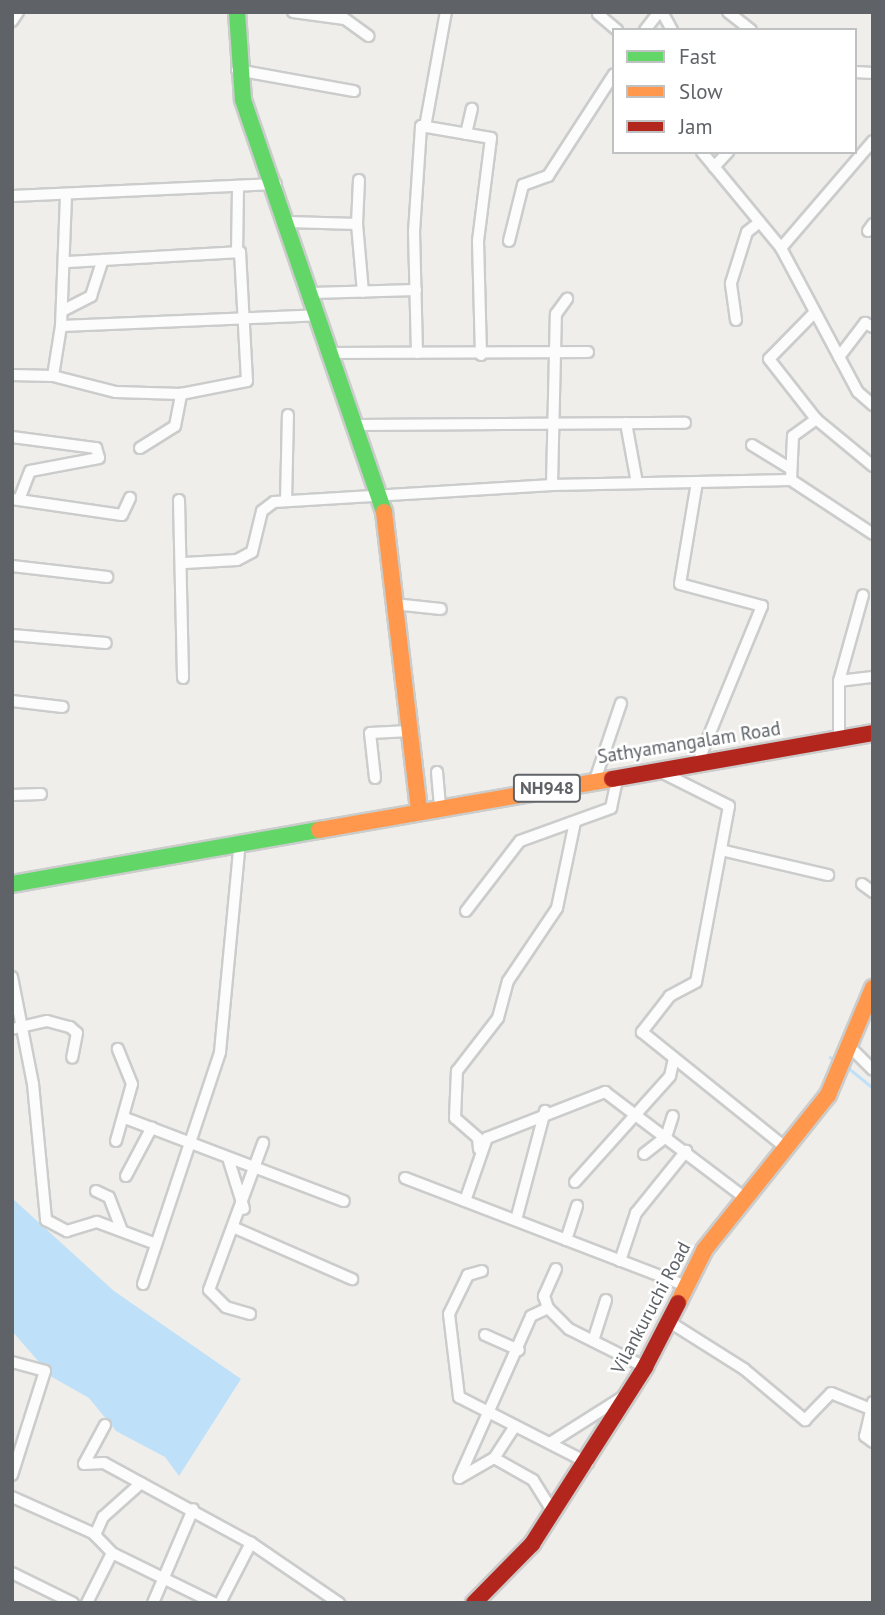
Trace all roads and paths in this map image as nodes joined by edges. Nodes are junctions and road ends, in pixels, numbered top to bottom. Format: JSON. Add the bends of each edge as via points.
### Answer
{"nodes":[{"id":1,"x":19,"y":12,"type":"edge"},
{"id":2,"x":237,"y":12,"type":"edge"},
{"id":3,"x":293,"y":12,"type":"edge"},
{"id":4,"x":446,"y":12,"type":"edge"},
{"id":5,"x":660,"y":12,"type":"edge"},
{"id":6,"x":732,"y":13,"type":"edge"},
{"id":7,"x":598,"y":14,"type":"edge"},
{"id":8,"x":12,"y":21,"type":"edge"},
{"id":9,"x":615,"y":28,"type":"edge"},
{"id":10,"x":647,"y":28,"type":"edge"},
{"id":11,"x":671,"y":28,"type":"edge"},
{"id":12,"x":749,"y":28,"type":"edge"},
{"id":13,"x":368,"y":36,"type":"dead end"},
{"id":14,"x":237,"y":70,"type":"junction"},
{"id":15,"x":612,"y":78,"type":"edge"},
{"id":16,"x":354,"y":91,"type":"dead end"},
{"id":17,"x":472,"y":109,"type":"dead end"},
{"id":18,"x":425,"y":127,"type":"junction"},
{"id":19,"x":466,"y":134,"type":"junction"},
{"id":20,"x":873,"y":141,"type":"edge"},
{"id":21,"x":704,"y":154,"type":"edge"},
{"id":22,"x":726,"y":154,"type":"edge"},
{"id":23,"x":715,"y":167,"type":"junction"},
{"id":24,"x":359,"y":180,"type":"dead end"},
{"id":25,"x":275,"y":184,"type":"junction"},
{"id":26,"x":238,"y":186,"type":"junction"},
{"id":27,"x":66,"y":194,"type":"junction"},
{"id":28,"x":12,"y":196,"type":"edge"},
{"id":29,"x":288,"y":222,"type":"junction"},
{"id":30,"x":760,"y":222,"type":"junction"},
{"id":31,"x":357,"y":224,"type":"junction"},
{"id":32,"x":509,"y":241,"type":"dead end"},
{"id":33,"x":781,"y":247,"type":"junction"},
{"id":34,"x":237,"y":253,"type":"junction"},
{"id":35,"x":103,"y":260,"type":"junction"},
{"id":36,"x":64,"y":262,"type":"junction"},
{"id":37,"x":416,"y":290,"type":"junction"},
{"id":38,"x":363,"y":292,"type":"junction"},
{"id":39,"x":312,"y":293,"type":"junction"},
{"id":40,"x":567,"y":299,"type":"dead end"},
{"id":41,"x":62,"y":311,"type":"junction"},
{"id":42,"x":814,"y":313,"type":"junction"},
{"id":43,"x":319,"y":315,"type":"junction"},
{"id":44,"x":247,"y":320,"type":"junction"},
{"id":45,"x":736,"y":320,"type":"dead end"},
{"id":46,"x":61,"y":327,"type":"junction"},
{"id":47,"x":873,"y":327,"type":"edge"},
{"id":48,"x":332,"y":352,"type":"junction"},
{"id":49,"x":588,"y":352,"type":"dead end"},
{"id":50,"x":417,"y":353,"type":"junction"},
{"id":51,"x":555,"y":353,"type":"junction"},
{"id":52,"x":481,"y":355,"type":"junction"},
{"id":53,"x":839,"y":357,"type":"junction"},
{"id":54,"x":12,"y":375,"type":"edge"},
{"id":55,"x":52,"y":376,"type":"junction"},
{"id":56,"x":181,"y":394,"type":"junction"},
{"id":57,"x":873,"y":404,"type":"edge"},
{"id":58,"x":288,"y":415,"type":"dead end"},
{"id":59,"x":816,"y":419,"type":"junction"},
{"id":60,"x":553,"y":423,"type":"junction"},
{"id":61,"x":626,"y":423,"type":"junction"},
{"id":62,"x":685,"y":423,"type":"dead end"},
{"id":63,"x":359,"y":425,"type":"junction"},
{"id":64,"x":12,"y":438,"type":"edge"},
{"id":65,"x":752,"y":444,"type":"dead end"},
{"id":66,"x":140,"y":449,"type":"dead end"},
{"id":67,"x":873,"y":466,"type":"edge"},
{"id":68,"x":791,"y":474,"type":"junction"},
{"id":69,"x":697,"y":482,"type":"junction"},
{"id":70,"x":637,"y":484,"type":"junction"},
{"id":71,"x":552,"y":485,"type":"junction"},
{"id":72,"x":382,"y":494,"type":"junction"},
{"id":73,"x":130,"y":498,"type":"dead end"},
{"id":74,"x":15,"y":500,"type":"edge"},
{"id":75,"x":180,"y":500,"type":"dead end"},
{"id":76,"x":286,"y":501,"type":"junction"},
{"id":77,"x":873,"y":534,"type":"edge"},
{"id":78,"x":185,"y":563,"type":"junction"},
{"id":79,"x":12,"y":566,"type":"edge"},
{"id":80,"x":107,"y":577,"type":"dead end"},
{"id":81,"x":863,"y":595,"type":"dead end"},
{"id":82,"x":394,"y":604,"type":"junction"},
{"id":83,"x":441,"y":609,"type":"dead end"},
{"id":84,"x":12,"y":635,"type":"edge"},
{"id":85,"x":106,"y":643,"type":"dead end"},
{"id":86,"x":873,"y":677,"type":"edge"},
{"id":87,"x":183,"y":678,"type":"dead end"},
{"id":88,"x":839,"y":681,"type":"junction"},
{"id":89,"x":12,"y":701,"type":"edge"},
{"id":90,"x":621,"y":703,"type":"dead end"},
{"id":91,"x":63,"y":707,"type":"dead end"},
{"id":92,"x":410,"y":731,"type":"junction"},
{"id":93,"x":873,"y":733,"type":"edge"},
{"id":94,"x":839,"y":739,"type":"junction"},
{"id":95,"x":698,"y":762,"type":"junction"},
{"id":96,"x":656,"y":769,"type":"junction"},
{"id":97,"x":437,"y":772,"type":"dead end"},
{"id":98,"x":618,"y":776,"type":"junction"},
{"id":99,"x":375,"y":778,"type":"dead end"},
{"id":100,"x":595,"y":780,"type":"junction"},
{"id":101,"x":41,"y":794,"type":"dead end"},
{"id":102,"x":12,"y":795,"type":"edge"},
{"id":103,"x":440,"y":807,"type":"junction"},
{"id":104,"x":419,"y":811,"type":"junction"},
{"id":105,"x":575,"y":822,"type":"junction"},
{"id":106,"x":240,"y":842,"type":"junction"},
{"id":107,"x":221,"y":845,"type":"junction"},
{"id":108,"x":725,"y":851,"type":"junction"},
{"id":109,"x":12,"y":872,"type":"edge"},
{"id":110,"x":828,"y":875,"type":"dead end"},
{"id":111,"x":12,"y":884,"type":"edge"},
{"id":112,"x":862,"y":884,"type":"dead end"},
{"id":113,"x":873,"y":892,"type":"edge"},
{"id":114,"x":466,"y":911,"type":"dead end"},
{"id":115,"x":12,"y":977,"type":"edge"},
{"id":116,"x":873,"y":988,"type":"edge"},
{"id":117,"x":17,"y":1028,"type":"edge"},
{"id":118,"x":118,"y":1049,"type":"dead end"},
{"id":119,"x":843,"y":1057,"type":"junction"},
{"id":120,"x":72,"y":1058,"type":"dead end"},
{"id":121,"x":674,"y":1058,"type":"junction"},
{"id":122,"x":873,"y":1070,"type":"edge"},
{"id":123,"x":545,"y":1111,"type":"junction"},
{"id":124,"x":632,"y":1112,"type":"junction"},
{"id":125,"x":673,"y":1116,"type":"dead end"},
{"id":126,"x":125,"y":1118,"type":"junction"},
{"id":127,"x":152,"y":1127,"type":"junction"},
{"id":128,"x":666,"y":1137,"type":"junction"},
{"id":129,"x":116,"y":1140,"type":"dead end"},
{"id":130,"x":190,"y":1142,"type":"junction"},
{"id":131,"x":263,"y":1143,"type":"dead end"},
{"id":132,"x":785,"y":1147,"type":"junction"},
{"id":133,"x":479,"y":1149,"type":"junction"},
{"id":134,"x":686,"y":1152,"type":"junction"},
{"id":135,"x":644,"y":1154,"type":"dead end"},
{"id":136,"x":229,"y":1161,"type":"junction"},
{"id":137,"x":256,"y":1168,"type":"junction"},
{"id":138,"x":126,"y":1176,"type":"dead end"},
{"id":139,"x":405,"y":1178,"type":"dead end"},
{"id":140,"x":575,"y":1182,"type":"dead end"},
{"id":141,"x":96,"y":1191,"type":"dead end"},
{"id":142,"x":745,"y":1198,"type":"junction"},
{"id":143,"x":344,"y":1201,"type":"dead end"},
{"id":144,"x":466,"y":1201,"type":"junction"},
{"id":145,"x":577,"y":1206,"type":"dead end"},
{"id":146,"x":244,"y":1209,"type":"junction"},
{"id":147,"x":516,"y":1220,"type":"junction"},
{"id":148,"x":236,"y":1228,"type":"junction"},
{"id":149,"x":122,"y":1231,"type":"junction"},
{"id":150,"x":566,"y":1240,"type":"junction"},
{"id":151,"x":156,"y":1244,"type":"junction"},
{"id":152,"x":620,"y":1261,"type":"junction"},
{"id":153,"x":556,"y":1269,"type":"dead end"},
{"id":154,"x":482,"y":1272,"type":"dead end"},
{"id":155,"x":352,"y":1279,"type":"dead end"},
{"id":156,"x":143,"y":1284,"type":"dead end"},
{"id":157,"x":684,"y":1285,"type":"junction"},
{"id":158,"x":606,"y":1300,"type":"dead end"},
{"id":159,"x":548,"y":1308,"type":"junction"},
{"id":160,"x":250,"y":1314,"type":"dead end"},
{"id":161,"x":668,"y":1321,"type":"junction"},
{"id":162,"x":485,"y":1335,"type":"dead end"},
{"id":163,"x":593,"y":1341,"type":"junction"},
{"id":164,"x":519,"y":1350,"type":"junction"},
{"id":165,"x":12,"y":1362,"type":"edge"},
{"id":166,"x":645,"y":1367,"type":"junction"},
{"id":167,"x":630,"y":1392,"type":"junction"},
{"id":168,"x":872,"y":1407,"type":"edge"},
{"id":169,"x":490,"y":1413,"type":"junction"},
{"id":170,"x":105,"y":1425,"type":"dead end"},
{"id":171,"x":515,"y":1426,"type":"junction"},
{"id":172,"x":12,"y":1433,"type":"edge"},
{"id":173,"x":25,"y":1438,"type":"junction"},
{"id":174,"x":873,"y":1442,"type":"edge"},
{"id":175,"x":550,"y":1443,"type":"junction"},
{"id":176,"x":494,"y":1458,"type":"junction"},
{"id":177,"x":588,"y":1463,"type":"junction"},
{"id":178,"x":12,"y":1475,"type":"edge"},
{"id":179,"x":141,"y":1483,"type":"junction"},
{"id":180,"x":12,"y":1497,"type":"edge"},
{"id":181,"x":193,"y":1509,"type":"junction"},
{"id":182,"x":553,"y":1512,"type":"junction"},
{"id":183,"x":95,"y":1535,"type":"junction"},
{"id":184,"x":251,"y":1543,"type":"junction"},
{"id":185,"x":112,"y":1553,"type":"junction"},
{"id":186,"x":12,"y":1573,"type":"edge"},
{"id":187,"x":163,"y":1578,"type":"junction"},
{"id":188,"x":73,"y":1603,"type":"edge"},
{"id":189,"x":87,"y":1603,"type":"edge"},
{"id":190,"x":153,"y":1603,"type":"edge"},
{"id":191,"x":214,"y":1603,"type":"edge"},
{"id":192,"x":220,"y":1603,"type":"edge"},
{"id":193,"x":339,"y":1603,"type":"edge"},
{"id":194,"x":474,"y":1603,"type":"edge"}],
"edges":[{"from":1,"to":8,"type":"street"},
{"from":2,"to":14,"type":"main road"},
{"from":3,"to":13,"type":"street","via":[[345,19]]},
{"from":4,"to":18,"type":"street"},
{"from":5,"to":10,"type":"street"},
{"from":5,"to":11,"type":"street"},
{"from":6,"to":12,"type":"street"},
{"from":7,"to":9,"type":"street"},
{"from":14,"to":16,"type":"street"},
{"from":14,"to":25,"type":"main road"},
{"from":15,"to":32,"type":"street","via":[[548,176],[523,185]]},
{"from":17,"to":19,"type":"street"},
{"from":18,"to":19,"type":"street"},
{"from":18,"to":37,"type":"street"},
{"from":19,"to":52,"type":"street","via":[[491,138],[478,241]]},
{"from":20,"to":33,"type":"street"},
{"from":21,"to":23,"type":"street"},
{"from":22,"to":23,"type":"street"},
{"from":23,"to":30,"type":"street"},
{"from":24,"to":31,"type":"street"},
{"from":25,"to":26,"type":"street"},
{"from":25,"to":29,"type":"main road"},
{"from":26,"to":27,"type":"street"},
{"from":26,"to":34,"type":"street"},
{"from":27,"to":28,"type":"street"},
{"from":27,"to":36,"type":"street"},
{"from":29,"to":31,"type":"street"},
{"from":29,"to":39,"type":"main road"},
{"from":30,"to":33,"type":"street"},
{"from":30,"to":45,"type":"street","via":[[747,232],[730,283]]},
{"from":31,"to":38,"type":"street"},
{"from":33,"to":42,"type":"street"},
{"from":34,"to":35,"type":"street"},
{"from":34,"to":44,"type":"street"},
{"from":35,"to":36,"type":"street"},
{"from":35,"to":41,"type":"street","via":[[91,296]]},
{"from":36,"to":41,"type":"street"},
{"from":37,"to":38,"type":"street"},
{"from":37,"to":50,"type":"street"},
{"from":38,"to":39,"type":"street"},
{"from":39,"to":43,"type":"main road"},
{"from":40,"to":51,"type":"street","via":[[556,314]]},
{"from":41,"to":46,"type":"street"},
{"from":42,"to":53,"type":"street"},
{"from":42,"to":59,"type":"street","via":[[769,359]]},
{"from":43,"to":44,"type":"street"},
{"from":43,"to":48,"type":"main road"},
{"from":44,"to":46,"type":"street"},
{"from":44,"to":56,"type":"street","via":[[247,381]]},
{"from":46,"to":55,"type":"street"},
{"from":47,"to":53,"type":"street","via":[[865,323]]},
{"from":48,"to":50,"type":"street"},
{"from":48,"to":63,"type":"main road"},
{"from":49,"to":51,"type":"street"},
{"from":50,"to":52,"type":"street"},
{"from":51,"to":52,"type":"street"},
{"from":51,"to":60,"type":"street"},
{"from":53,"to":57,"type":"street"},
{"from":54,"to":55,"type":"street"},
{"from":55,"to":56,"type":"street","via":[[116,392]]},
{"from":56,"to":66,"type":"street","via":[[175,426]]},
{"from":58,"to":76,"type":"street"},
{"from":59,"to":67,"type":"street"},
{"from":59,"to":68,"type":"street","via":[[793,436]]},
{"from":60,"to":61,"type":"street"},
{"from":60,"to":63,"type":"street"},
{"from":60,"to":71,"type":"street"},
{"from":61,"to":62,"type":"street"},
{"from":61,"to":70,"type":"street"},
{"from":63,"to":72,"type":"main road"},
{"from":64,"to":74,"type":"street","via":[[96,448],[99,458],[30,471]]},
{"from":65,"to":68,"type":"street"},
{"from":68,"to":69,"type":"street"},
{"from":68,"to":77,"type":"street"},
{"from":69,"to":70,"type":"street"},
{"from":69,"to":95,"type":"street","via":[[680,584],[762,606]]},
{"from":70,"to":71,"type":"street"},
{"from":71,"to":72,"type":"street"},
{"from":72,"to":76,"type":"street"},
{"from":72,"to":82,"type":"main road"},
{"from":73,"to":74,"type":"street","via":[[122,515]]},
{"from":75,"to":78,"type":"street"},
{"from":76,"to":78,"type":"street","via":[[262,510],[252,552],[237,560]]},
{"from":78,"to":87,"type":"street"},
{"from":79,"to":80,"type":"street"},
{"from":81,"to":88,"type":"street"},
{"from":82,"to":83,"type":"street"},
{"from":82,"to":92,"type":"main road"},
{"from":84,"to":85,"type":"street"},
{"from":86,"to":88,"type":"street"},
{"from":88,"to":94,"type":"street"},
{"from":89,"to":91,"type":"street"},
{"from":90,"to":100,"type":"street"},
{"from":92,"to":99,"type":"street","via":[[370,733]]},
{"from":92,"to":104,"type":"main road"},
{"from":93,"to":94,"type":"main road","name":"Sathyamangalam Road","number":"NH948"},
{"from":94,"to":95,"type":"main road","name":"Sathyamangalam Road","number":"NH948"},
{"from":95,"to":96,"type":"main road","name":"Sathyamangalam Road","number":"NH948"},
{"from":96,"to":98,"type":"main road","name":"Sathyamangalam Road","number":"NH948"},
{"from":96,"to":108,"type":"street","via":[[729,806]]},
{"from":97,"to":103,"type":"street"},
{"from":98,"to":100,"type":"main road","name":"Sathyamangalam Road","number":"NH948"},
{"from":98,"to":105,"type":"street","via":[[611,808]]},
{"from":100,"to":103,"type":"main road","name":"Sathyamangalam Road","number":"NH948"},
{"from":101,"to":102,"type":"street"},
{"from":103,"to":104,"type":"main road","name":"Sathyamangalam Road","number":"NH948"},
{"from":104,"to":106,"type":"main road","name":"Sathyamangalam Road","number":"NH948"},
{"from":105,"to":114,"type":"street","via":[[520,841]]},
{"from":105,"to":133,"type":"street","via":[[557,908],[508,981],[498,1017],[457,1071],[455,1118],[478,1138]]},
{"from":106,"to":107,"type":"main road","name":"Sathyamangalam Road","number":"NH948"},
{"from":106,"to":130,"type":"street","via":[[220,1052]]},
{"from":107,"to":109,"type":"main road","name":"Sathyamangalam Road","number":"NH948","via":[[150,849]]},
{"from":107,"to":111,"type":"main road","name":"Sathyamangalam Road","number":"NH948"},
{"from":108,"to":110,"type":"street"},
{"from":108,"to":121,"type":"street","via":[[696,982],[670,996],[642,1032]]},
{"from":112,"to":113,"type":"street"},
{"from":115,"to":117,"type":"street"},
{"from":116,"to":119,"type":"main road","name":"Vilankuruchi Road"},
{"from":117,"to":120,"type":"street","via":[[47,1021],[70,1027],[77,1033]]},
{"from":117,"to":149,"type":"street","via":[[46,1220],[67,1231],[97,1222]]},
{"from":118,"to":126,"type":"street","via":[[132,1084]]},
{"from":119,"to":122,"type":"street"},
{"from":119,"to":132,"type":"main road","name":"Vilankuruchi Road","via":[[828,1095]]},
{"from":121,"to":124,"type":"street","via":[[670,1076]]},
{"from":121,"to":132,"type":"street"},
{"from":123,"to":124,"type":"street","via":[[605,1092]]},
{"from":123,"to":133,"type":"street","via":[[487,1138]]},
{"from":123,"to":147,"type":"street"},
{"from":124,"to":128,"type":"street"},
{"from":124,"to":140,"type":"street"},
{"from":125,"to":128,"type":"street"},
{"from":126,"to":127,"type":"street"},
{"from":126,"to":129,"type":"street"},
{"from":127,"to":130,"type":"street"},
{"from":127,"to":138,"type":"street"},
{"from":128,"to":134,"type":"street"},
{"from":128,"to":135,"type":"street"},
{"from":130,"to":136,"type":"street"},
{"from":130,"to":151,"type":"street"},
{"from":131,"to":137,"type":"street"},
{"from":132,"to":142,"type":"main road","name":"Vilankuruchi Road"},
{"from":133,"to":144,"type":"street"},
{"from":134,"to":142,"type":"street"},
{"from":134,"to":152,"type":"street","via":[[636,1213]]},
{"from":136,"to":137,"type":"street"},
{"from":136,"to":146,"type":"street"},
{"from":137,"to":143,"type":"street"},
{"from":137,"to":146,"type":"street"},
{"from":139,"to":144,"type":"street"},
{"from":141,"to":149,"type":"street","via":[[109,1196]]},
{"from":142,"to":157,"type":"main road","name":"Vilankuruchi Road"},
{"from":144,"to":147,"type":"street"},
{"from":145,"to":150,"type":"street"},
{"from":146,"to":148,"type":"street"},
{"from":147,"to":150,"type":"street"},
{"from":148,"to":155,"type":"street"},
{"from":148,"to":160,"type":"street","via":[[209,1290],[226,1307]]},
{"from":149,"to":151,"type":"street"},
{"from":150,"to":152,"type":"street"},
{"from":151,"to":156,"type":"street"},
{"from":152,"to":157,"type":"street"},
{"from":153,"to":159,"type":"street","via":[[544,1296]]},
{"from":154,"to":169,"type":"street","via":[[468,1275],[449,1314],[459,1397]]},
{"from":157,"to":161,"type":"main road","name":"Vilankuruchi Road"},
{"from":158,"to":163,"type":"street"},
{"from":159,"to":163,"type":"street"},
{"from":159,"to":164,"type":"street","via":[[531,1317]]},
{"from":161,"to":166,"type":"main road","name":"Vilankuruchi Road"},
{"from":161,"to":168,"type":"street","via":[[744,1369],[805,1420],[831,1393]]},
{"from":162,"to":164,"type":"street"},
{"from":163,"to":166,"type":"street"},
{"from":164,"to":169,"type":"street"},
{"from":165,"to":173,"type":"street","via":[[45,1371]]},
{"from":166,"to":167,"type":"main road","name":"Vilankuruchi Road"},
{"from":167,"to":175,"type":"street"},
{"from":167,"to":177,"type":"main road","name":"Vilankuruchi Road"},
{"from":168,"to":174,"type":"street","via":[[865,1436]]},
{"from":169,"to":171,"type":"street"},
{"from":169,"to":176,"type":"street","via":[[458,1478]]},
{"from":170,"to":179,"type":"street","via":[[85,1464],[104,1463]]},
{"from":171,"to":175,"type":"street"},
{"from":171,"to":176,"type":"street"},
{"from":172,"to":173,"type":"street"},
{"from":173,"to":178,"type":"street"},
{"from":175,"to":177,"type":"street"},
{"from":176,"to":182,"type":"street","via":[[533,1480]]},
{"from":177,"to":182,"type":"main road","name":"Vilankuruchi Road"},
{"from":179,"to":181,"type":"street"},
{"from":179,"to":183,"type":"street","via":[[103,1517]]},
{"from":180,"to":183,"type":"street"},
{"from":181,"to":184,"type":"street"},
{"from":181,"to":187,"type":"street"},
{"from":182,"to":194,"type":"main road","name":"Vilankuruchi Road","via":[[532,1544]]},
{"from":183,"to":185,"type":"street"},
{"from":184,"to":192,"type":"street"},
{"from":184,"to":193,"type":"street"},
{"from":185,"to":187,"type":"street"},
{"from":185,"to":189,"type":"street"},
{"from":186,"to":188,"type":"street"},
{"from":187,"to":190,"type":"street"},
{"from":187,"to":191,"type":"street"}]}
